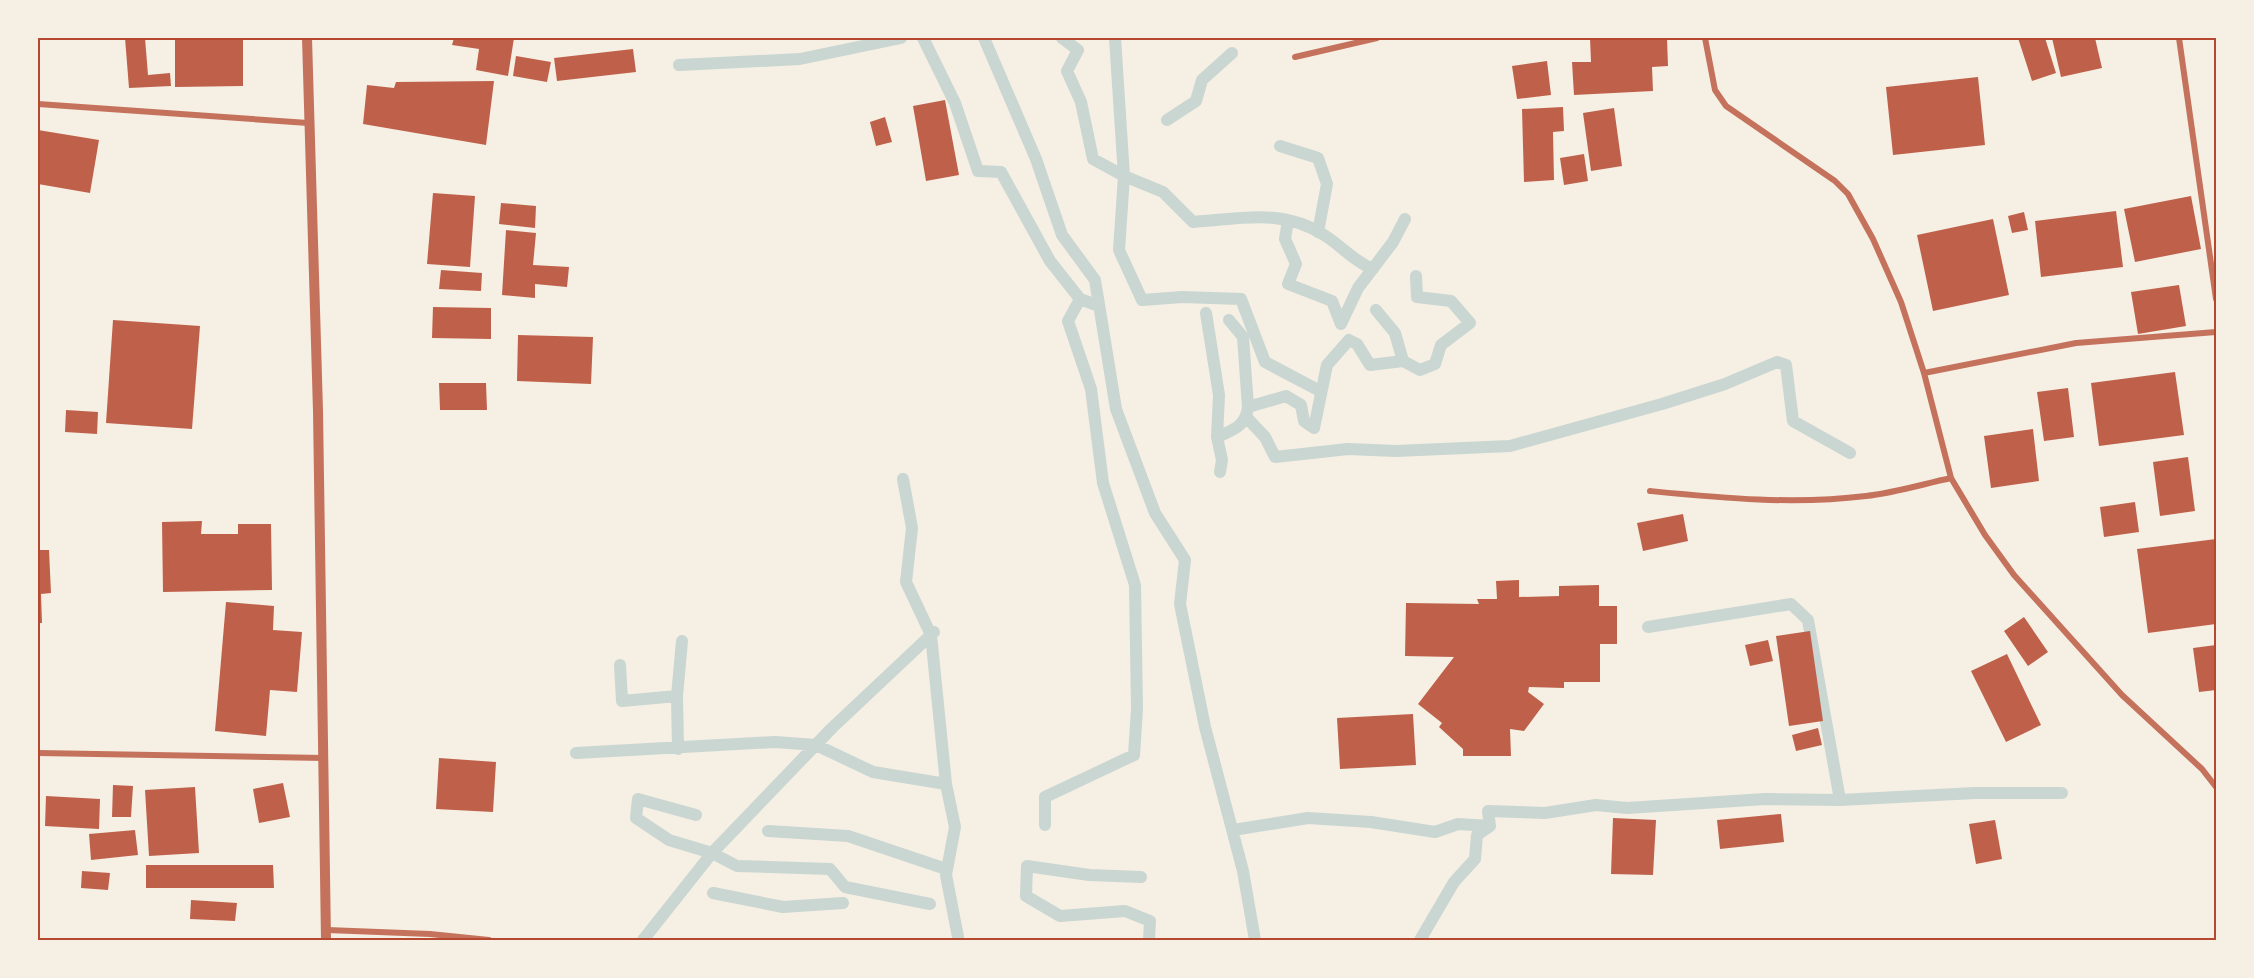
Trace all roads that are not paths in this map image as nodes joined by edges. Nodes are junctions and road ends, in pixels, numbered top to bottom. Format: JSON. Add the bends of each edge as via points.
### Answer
{"nodes":[{"id":1,"x":307,"y":38,"type":"edge"},
{"id":2,"x":1377,"y":38,"type":"edge"},
{"id":3,"x":1705,"y":38,"type":"edge"},
{"id":4,"x":2179,"y":38,"type":"edge"},
{"id":5,"x":1295,"y":57,"type":"dead end"},
{"id":6,"x":38,"y":104,"type":"edge"},
{"id":7,"x":308,"y":123,"type":"junction"},
{"id":8,"x":2217,"y":298,"type":"edge"},
{"id":9,"x":2217,"y":332,"type":"edge"},
{"id":10,"x":1924,"y":373,"type":"junction"},
{"id":11,"x":1951,"y":478,"type":"junction"},
{"id":12,"x":1650,"y":492,"type":"dead end"},
{"id":13,"x":38,"y":753,"type":"edge"},
{"id":14,"x":324,"y":758,"type":"junction"},
{"id":15,"x":2217,"y":787,"type":"edge"},
{"id":16,"x":327,"y":935,"type":"edge"},
{"id":17,"x":489,"y":940,"type":"edge"}],
"edges":[{"from":1,"to":7,"type":"street"},
{"from":2,"to":5,"type":"street"},
{"from":3,"to":10,"type":"street","via":[[1715,90],[1726,106],[1848,194],[1901,302]]},
{"from":4,"to":8,"type":"street"},
{"from":6,"to":7,"type":"street"},
{"from":7,"to":14,"type":"street","via":[[317,355]]},
{"from":9,"to":10,"type":"street","via":[[2076,343]]},
{"from":10,"to":11,"type":"street"},
{"from":11,"to":12,"type":"street","via":[[1868,496],[1820,500],[1766,502]]},
{"from":11,"to":15,"type":"street","via":[[2014,575],[2122,694]]},
{"from":13,"to":14,"type":"street"},
{"from":14,"to":16,"type":"street"},
{"from":16,"to":17,"type":"street","via":[[430,934]]}]}
